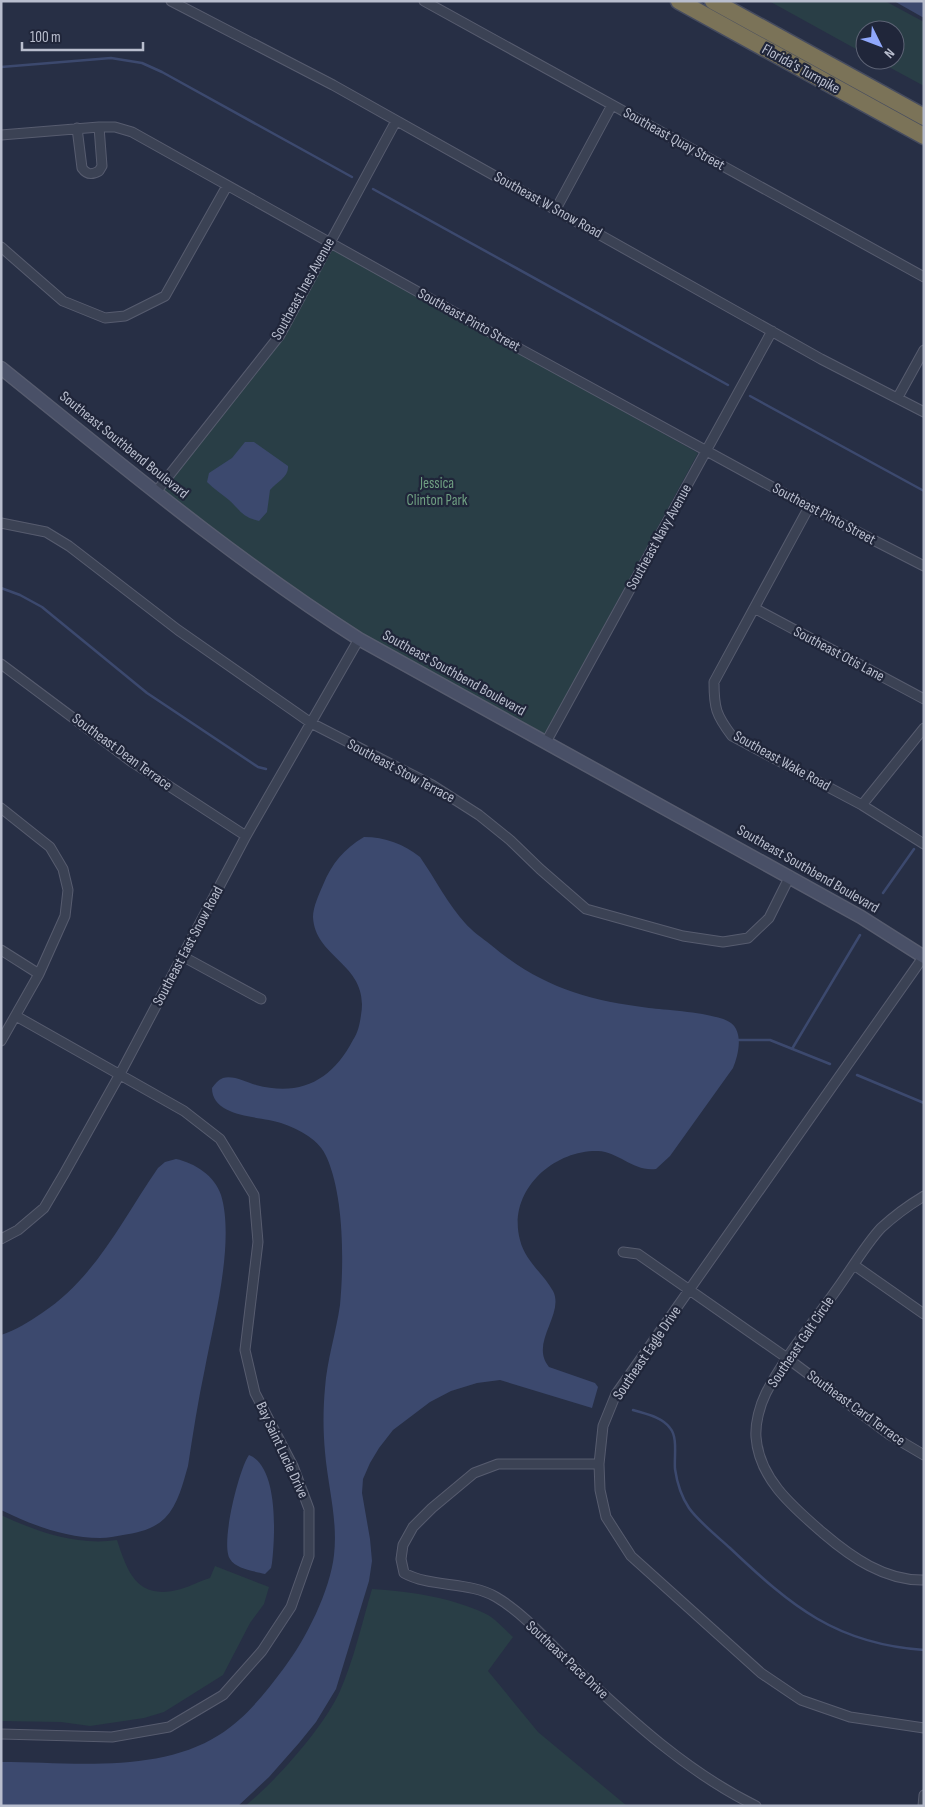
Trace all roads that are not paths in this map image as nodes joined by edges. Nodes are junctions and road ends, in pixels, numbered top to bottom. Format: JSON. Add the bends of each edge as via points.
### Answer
{"nodes":[{"id":1,"x":171,"y":1,"type":"edge"},
{"id":2,"x":424,"y":1,"type":"edge"},
{"id":3,"x":679,"y":1,"type":"edge"},
{"id":4,"x":713,"y":1,"type":"edge"},
{"id":5,"x":612,"y":105,"type":"junction"},
{"id":6,"x":924,"y":117,"type":"edge"},
{"id":7,"x":396,"y":121,"type":"junction"},
{"id":8,"x":99,"y":127,"type":"junction"},
{"id":9,"x":77,"y":128,"type":"junction"},
{"id":10,"x":1,"y":135,"type":"edge"},
{"id":11,"x":924,"y":136,"type":"edge"},
{"id":12,"x":227,"y":186,"type":"junction"},
{"id":13,"x":556,"y":209,"type":"junction"},
{"id":14,"x":329,"y":243,"type":"junction"},
{"id":15,"x":1,"y":247,"type":"edge"},
{"id":16,"x":924,"y":277,"type":"edge"},
{"id":17,"x":772,"y":331,"type":"junction"},
{"id":18,"x":924,"y":350,"type":"edge"},
{"id":19,"x":1,"y":368,"type":"edge"},
{"id":20,"x":898,"y":397,"type":"junction"},
{"id":21,"x":924,"y":412,"type":"edge"},
{"id":22,"x":706,"y":450,"type":"junction"},
{"id":23,"x":156,"y":492,"type":"junction"},
{"id":24,"x":809,"y":507,"type":"junction"},
{"id":25,"x":1,"y":523,"type":"edge"},
{"id":26,"x":924,"y":566,"type":"edge"},
{"id":27,"x":754,"y":608,"type":"junction"},
{"id":28,"x":359,"y":639,"type":"junction"},
{"id":29,"x":1,"y":664,"type":"edge"},
{"id":30,"x":924,"y":699,"type":"edge"},
{"id":31,"x":311,"y":723,"type":"junction"},
{"id":32,"x":924,"y":728,"type":"edge"},
{"id":33,"x":546,"y":742,"type":"junction"},
{"id":34,"x":862,"y":805,"type":"junction"},
{"id":35,"x":1,"y":808,"type":"edge"},
{"id":36,"x":246,"y":836,"type":"junction"},
{"id":37,"x":924,"y":844,"type":"edge"},
{"id":38,"x":790,"y":876,"type":"junction"},
{"id":39,"x":1,"y":950,"type":"edge"},
{"id":40,"x":182,"y":956,"type":"junction"},
{"id":41,"x":924,"y":956,"type":"edge"},
{"id":42,"x":39,"y":974,"type":"junction"},
{"id":43,"x":261,"y":999,"type":"dead end"},
{"id":44,"x":16,"y":1016,"type":"junction"},
{"id":45,"x":1,"y":1041,"type":"edge"},
{"id":46,"x":120,"y":1074,"type":"junction"},
{"id":47,"x":924,"y":1196,"type":"edge"},
{"id":48,"x":1,"y":1239,"type":"edge"},
{"id":49,"x":623,"y":1252,"type":"dead end"},
{"id":50,"x":854,"y":1265,"type":"junction"},
{"id":51,"x":690,"y":1290,"type":"junction"},
{"id":52,"x":924,"y":1314,"type":"edge"},
{"id":53,"x":787,"y":1358,"type":"junction"},
{"id":54,"x":924,"y":1455,"type":"edge"},
{"id":55,"x":599,"y":1464,"type":"junction"},
{"id":56,"x":924,"y":1580,"type":"edge"},
{"id":57,"x":924,"y":1728,"type":"edge"},
{"id":58,"x":1,"y":1734,"type":"edge"},
{"id":59,"x":924,"y":1794,"type":"edge"},
{"id":60,"x":756,"y":1806,"type":"edge"},
{"id":61,"x":923,"y":1806,"type":"edge"}],
"edges":[{"from":1,"to":7,"type":"street","name":"Southeast W Snow Road"},
{"from":2,"to":5,"type":"street","name":"Southeast Quay Street"},
{"from":3,"to":11,"type":"highway","name":"Florida's Turnpike"},
{"from":4,"to":6,"type":"highway","name":"Florida's Turnpike"},
{"from":5,"to":13,"type":"street"},
{"from":5,"to":16,"type":"street","name":"Southeast Quay Street"},
{"from":7,"to":13,"type":"street","name":"Southeast W Snow Road"},
{"from":7,"to":14,"type":"street","name":"Southeast Ines Avenue"},
{"from":8,"to":9,"type":"street","name":"Southeast Pinto Street"},
{"from":8,"to":9,"type":"street","via":[[102,166],[90,174],[81,164]]},
{"from":8,"to":12,"type":"street","name":"Southeast Pinto Street","via":[[132,132]]},
{"from":9,"to":10,"type":"street","name":"Southeast Pinto Street"},
{"from":12,"to":14,"type":"street","name":"Southeast Pinto Street"},
{"from":12,"to":15,"type":"street","via":[[165,296],[125,316],[105,318],[63,301]]},
{"from":13,"to":17,"type":"street","name":"Southeast W Snow Road"},
{"from":14,"to":22,"type":"street","name":"Southeast Pinto Street"},
{"from":14,"to":23,"type":"street","name":"Southeast Ines Avenue","via":[[280,335]]},
{"from":17,"to":20,"type":"street","name":"Southeast W Snow Road"},
{"from":17,"to":22,"type":"street","name":"Southeast Navy Avenue"},
{"from":18,"to":20,"type":"street"},
{"from":19,"to":23,"type":"street","name":"Southeast Southbend Boulevard"},
{"from":20,"to":21,"type":"street","name":"Southeast W Snow Road"},
{"from":22,"to":24,"type":"street","name":"Southeast Pinto Street"},
{"from":22,"to":33,"type":"street","name":"Southeast Navy Avenue"},
{"from":23,"to":28,"type":"street","name":"Southeast Southbend Boulevard","via":[[243,560]]},
{"from":24,"to":26,"type":"street","name":"Southeast Pinto Street"},
{"from":24,"to":27,"type":"street","name":"Southeast Wake Road"},
{"from":25,"to":31,"type":"street","name":"Southeast Stow Terrace","via":[[46,532],[69,546],[178,630]]},
{"from":27,"to":30,"type":"street","name":"Southeast Otis Lane"},
{"from":27,"to":34,"type":"street","name":"Southeast Wake Road","via":[[714,682],[714,704],[721,721],[732,736]]},
{"from":28,"to":31,"type":"street","name":"Southeast East Snow Road"},
{"from":28,"to":33,"type":"street","name":"Southeast Southbend Boulevard"},
{"from":29,"to":36,"type":"street","name":"Southeast Dean Terrace","via":[[132,762]]},
{"from":31,"to":36,"type":"street","name":"Southeast East Snow Road"},
{"from":31,"to":38,"type":"street","name":"Southeast Stow Terrace","via":[[432,785],[479,815],[586,909],[683,936],[723,942],[748,938],[769,918]]},
{"from":32,"to":34,"type":"street"},
{"from":33,"to":38,"type":"street","name":"Southeast Southbend Boulevard"},
{"from":34,"to":37,"type":"street","name":"Southeast Wake Road"},
{"from":35,"to":42,"type":"street","via":[[50,847],[63,869],[68,890],[65,916]]},
{"from":36,"to":40,"type":"street","name":"Southeast East Snow Road"},
{"from":38,"to":41,"type":"street","name":"Southeast Southbend Boulevard"},
{"from":39,"to":42,"type":"street"},
{"from":40,"to":43,"type":"street"},
{"from":40,"to":46,"type":"street","name":"Southeast East Snow Road"},
{"from":41,"to":51,"type":"street","name":"Southeast Eagle Drive"},
{"from":42,"to":44,"type":"street"},
{"from":44,"to":45,"type":"street"},
{"from":44,"to":46,"type":"street","name":"Bay Saint Lucie Drive"},
{"from":46,"to":48,"type":"street","name":"Southeast East Snow Road","via":[[44,1208],[18,1230]]},
{"from":46,"to":58,"type":"street","name":"Bay Saint Lucie Drive","via":[[184,1111],[220,1139],[254,1195],[258,1242],[246,1350],[255,1393],[293,1466],[309,1509],[309,1556],[291,1608],[262,1651],[223,1695],[169,1727],[112,1737]]},
{"from":47,"to":50,"type":"street","name":"Southeast Galt Circle","via":[[881,1229]]},
{"from":49,"to":51,"type":"street","name":"Southeast Card Terrace","via":[[638,1254]]},
{"from":50,"to":52,"type":"street"},
{"from":50,"to":53,"type":"street","name":"Southeast Galt Circle"},
{"from":51,"to":53,"type":"street","name":"Southeast Card Terrace"},
{"from":51,"to":55,"type":"street","name":"Southeast Eagle Drive","via":[[616,1394],[603,1426]]},
{"from":53,"to":54,"type":"street","name":"Southeast Card Terrace","via":[[890,1435]]},
{"from":53,"to":56,"type":"street","name":"Southeast Galt Circle","via":[[766,1394],[758,1418],[756,1436],[768,1478],[781,1494],[844,1551],[886,1574]]},
{"from":55,"to":57,"type":"street","name":"Southeast Eagle Drive","via":[[606,1517],[631,1556],[761,1673],[801,1700],[850,1717]]},
{"from":55,"to":60,"type":"street","name":"Southeast Pace Drive","via":[[498,1464],[474,1473],[413,1527],[403,1545],[404,1573],[413,1578],[495,1596],[626,1716],[698,1773]]},
{"from":59,"to":61,"type":"street"}]}
